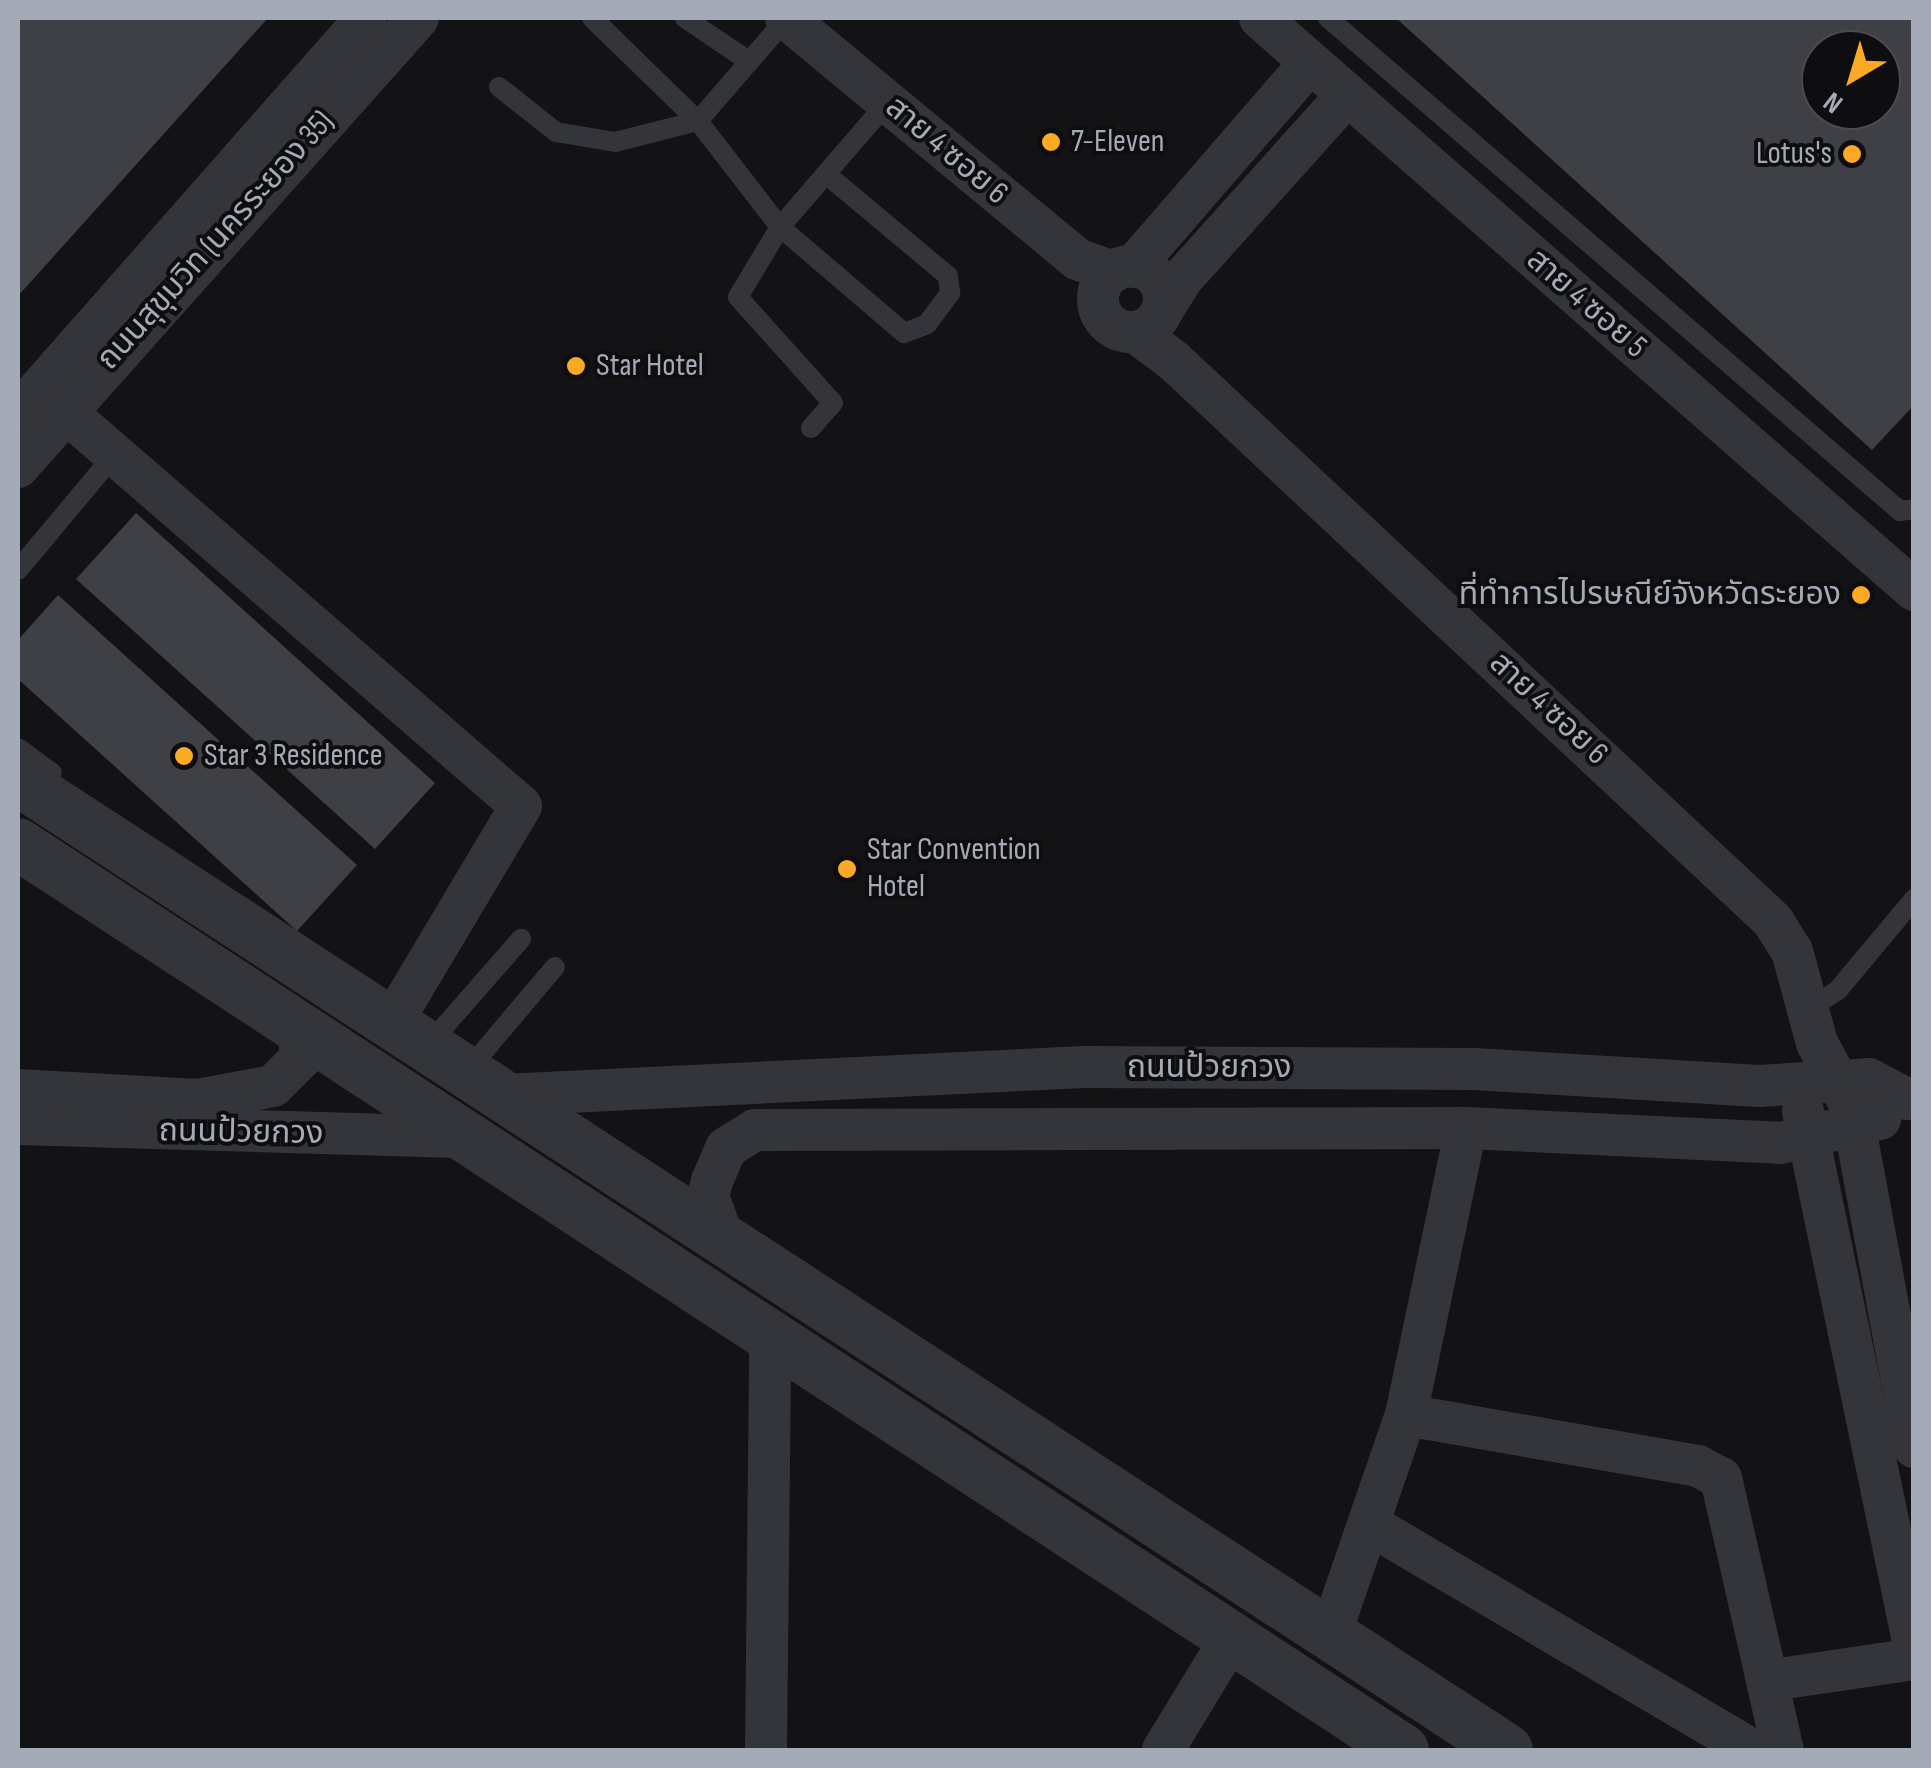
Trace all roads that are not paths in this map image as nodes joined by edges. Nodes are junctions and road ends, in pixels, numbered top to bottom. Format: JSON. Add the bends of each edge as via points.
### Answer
{"nodes":[{"id":1,"x":366,"y":18,"type":"edge"},
{"id":2,"x":418,"y":18,"type":"edge"},
{"id":3,"x":592,"y":18,"type":"edge"},
{"id":4,"x":684,"y":18,"type":"edge"},
{"id":5,"x":787,"y":18,"type":"edge"},
{"id":6,"x":1260,"y":18,"type":"edge"},
{"id":7,"x":1328,"y":18,"type":"edge"},
{"id":8,"x":750,"y":62,"type":"junction"},
{"id":9,"x":1310,"y":63,"type":"junction"},
{"id":10,"x":498,"y":87,"type":"dead end"},
{"id":11,"x":1347,"y":95,"type":"junction"},
{"id":12,"x":887,"y":103,"type":"junction"},
{"id":13,"x":698,"y":121,"type":"junction"},
{"id":14,"x":826,"y":174,"type":"junction"},
{"id":15,"x":780,"y":226,"type":"junction"},
{"id":16,"x":1123,"y":269,"type":"junction"},
{"id":17,"x":1148,"y":323,"type":"junction"},
{"id":18,"x":40,"y":404,"type":"edge"},
{"id":19,"x":811,"y":428,"type":"dead end"},
{"id":20,"x":115,"y":454,"type":"junction"},
{"id":21,"x":18,"y":467,"type":"edge"},
{"id":22,"x":1914,"y":508,"type":"edge"},
{"id":23,"x":18,"y":570,"type":"edge"},
{"id":24,"x":1914,"y":590,"type":"edge"},
{"id":25,"x":18,"y":748,"type":"edge"},
{"id":26,"x":18,"y":780,"type":"edge"},
{"id":27,"x":18,"y":844,"type":"edge"},
{"id":28,"x":119,"y":845,"type":"junction"},
{"id":29,"x":1914,"y":899,"type":"edge"},
{"id":30,"x":521,"y":939,"type":"dead end"},
{"id":31,"x":556,"y":967,"type":"dead end"},
{"id":32,"x":1813,"y":1026,"type":"junction"},
{"id":33,"x":298,"y":1027,"type":"junction"},
{"id":34,"x":448,"y":1058,"type":"junction"},
{"id":35,"x":1821,"y":1083,"type":"junction"},
{"id":36,"x":18,"y":1090,"type":"edge"},
{"id":37,"x":240,"y":1092,"type":"junction"},
{"id":38,"x":1910,"y":1097,"type":"edge"},
{"id":39,"x":18,"y":1124,"type":"edge"},
{"id":40,"x":1466,"y":1128,"type":"junction"},
{"id":41,"x":1855,"y":1128,"type":"junction"},
{"id":42,"x":206,"y":1132,"type":"junction"},
{"id":43,"x":465,"y":1137,"type":"junction"},
{"id":44,"x":1808,"y":1137,"type":"junction"},
{"id":45,"x":724,"y":1240,"type":"junction"},
{"id":46,"x":1899,"y":1287,"type":"edge"},
{"id":47,"x":770,"y":1336,"type":"junction"},
{"id":48,"x":1406,"y":1415,"type":"junction"},
{"id":49,"x":1914,"y":1447,"type":"edge"},
{"id":50,"x":1372,"y":1526,"type":"junction"},
{"id":51,"x":1233,"y":1636,"type":"junction"},
{"id":52,"x":1329,"y":1638,"type":"junction"},
{"id":53,"x":1914,"y":1646,"type":"edge"},
{"id":54,"x":1914,"y":1659,"type":"edge"},
{"id":55,"x":1772,"y":1680,"type":"junction"},
{"id":56,"x":766,"y":1750,"type":"edge"},
{"id":57,"x":1163,"y":1750,"type":"edge"},
{"id":58,"x":1403,"y":1750,"type":"edge"},
{"id":59,"x":1506,"y":1750,"type":"edge"},
{"id":60,"x":1753,"y":1750,"type":"edge"},
{"id":61,"x":1784,"y":1750,"type":"edge"}],
"edges":[{"from":1,"to":18,"type":"street","name":"ถนนสุขุมวิท (นครระยอง 35)"},
{"from":2,"to":18,"type":"street","name":"ถนนสุขุมวิท (นครระยอง 35)"},
{"from":3,"to":13,"type":"lane"},
{"from":4,"to":8,"type":"lane"},
{"from":5,"to":8,"type":"lane"},
{"from":5,"to":12,"type":"street","name":"สาย 4 ซอย 6"},
{"from":6,"to":9,"type":"street","name":"สาย 4 ซอย 5"},
{"from":7,"to":22,"type":"lane","via":[[1900,510]]},
{"from":8,"to":13,"type":"lane"},
{"from":9,"to":11,"type":"street","name":"สาย 4 ซอย 5"},
{"from":9,"to":16,"type":"street"},
{"from":10,"to":13,"type":"lane","via":[[556,132],[615,142]]},
{"from":11,"to":17,"type":"street"},
{"from":11,"to":24,"type":"street","name":"สาย 4 ซอย 5"},
{"from":12,"to":14,"type":"lane"},
{"from":12,"to":16,"type":"street","name":"สาย 4 ซอย 6","via":[[1077,259]]},
{"from":13,"to":15,"type":"lane"},
{"from":14,"to":15,"type":"lane"},
{"from":14,"to":15,"type":"lane","via":[[948,276],[941,311],[904,333]]},
{"from":15,"to":19,"type":"lane","via":[[738,297],[833,402]]},
{"from":16,"to":17,"type":"street","via":[[1156,278],[1164,302]]},
{"from":16,"to":17,"type":"street","via":[[1100,291],[1100,307],[1114,327]]},
{"from":17,"to":32,"type":"street","name":"สาย 4 ซอย 6","via":[[1174,360],[1773,921],[1792,951]]},
{"from":18,"to":20,"type":"street"},
{"from":18,"to":21,"type":"street","name":"ถนนสุขุมวิท (นครระยอง 35)"},
{"from":20,"to":23,"type":"lane"},
{"from":20,"to":34,"type":"street","via":[[521,806]]},
{"from":25,"to":28,"type":"lane","via":[[102,808],[124,834]]},
{"from":26,"to":28,"type":"street"},
{"from":27,"to":33,"type":"street"},
{"from":28,"to":34,"type":"street"},
{"from":29,"to":32,"type":"lane"},
{"from":30,"to":34,"type":"lane"},
{"from":31,"to":34,"type":"lane"},
{"from":32,"to":35,"type":"street","name":"สาย 4 ซอย 6"},
{"from":33,"to":37,"type":"street","name":"ถนนป้วยกวง","via":[[301,1058],[290,1073],[274,1086]]},
{"from":33,"to":43,"type":"street"},
{"from":34,"to":35,"type":"street","name":"ถนนป้วยกวง","via":[[1474,1069],[1643,1084]]},
{"from":34,"to":45,"type":"street"},
{"from":35,"to":38,"type":"street","name":"ถนนป้วยกวง","via":[[1868,1079]]},
{"from":35,"to":41,"type":"street","name":"สาย 4 ซอย 6"},
{"from":35,"to":44,"type":"street"},
{"from":36,"to":37,"type":"street","name":"ถนนป้วยกวง","via":[[157,1100]]},
{"from":37,"to":42,"type":"street","via":[[230,1119]]},
{"from":38,"to":41,"type":"street","name":"ถนนป้วยกวง","via":[[1873,1124]]},
{"from":39,"to":42,"type":"street","name":"ถนนป้วยกวง"},
{"from":40,"to":44,"type":"street","name":"ถนนป้วยกวง","via":[[1780,1144]]},
{"from":40,"to":45,"type":"street","name":"ถนนป้วยกวง","via":[[755,1130],[726,1148],[712,1181],[708,1196]]},
{"from":40,"to":48,"type":"street"},
{"from":41,"to":44,"type":"street","name":"ถนนป้วยกวง"},
{"from":41,"to":46,"type":"street","name":"สาย 4 ซอย 6"},
{"from":42,"to":43,"type":"street","name":"ถนนป้วยกวง"},
{"from":43,"to":47,"type":"street"},
{"from":44,"to":53,"type":"street"},
{"from":45,"to":52,"type":"street"},
{"from":46,"to":49,"type":"street","name":"สาย 4 ซอย 6"},
{"from":47,"to":51,"type":"street"},
{"from":47,"to":56,"type":"street"},
{"from":48,"to":50,"type":"street"},
{"from":48,"to":55,"type":"street","via":[[1698,1466],[1721,1478]]},
{"from":50,"to":52,"type":"street"},
{"from":50,"to":60,"type":"street"},
{"from":51,"to":57,"type":"street"},
{"from":51,"to":58,"type":"street"},
{"from":52,"to":59,"type":"street"},
{"from":54,"to":55,"type":"street"},
{"from":55,"to":61,"type":"street"}]}
